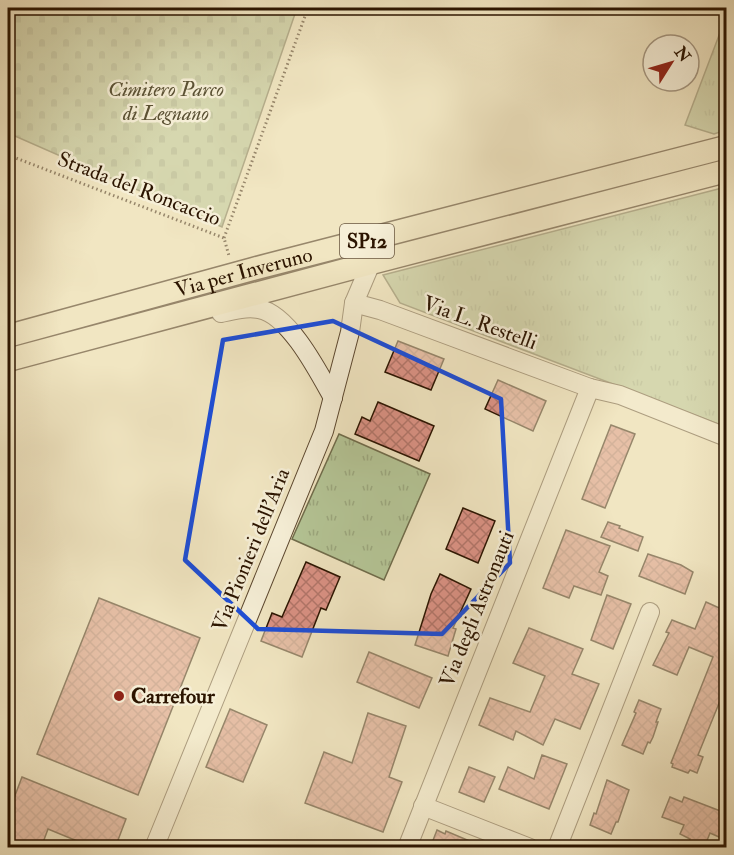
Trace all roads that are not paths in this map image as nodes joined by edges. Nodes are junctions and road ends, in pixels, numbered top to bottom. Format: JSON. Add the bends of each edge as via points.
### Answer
{"nodes":[{"id":1,"x":726,"y":147,"type":"edge"},
{"id":2,"x":726,"y":171,"type":"edge"},
{"id":3,"x":371,"y":263,"type":"junction"},
{"id":4,"x":354,"y":303,"type":"junction"},
{"id":5,"x":8,"y":336,"type":"edge"},
{"id":6,"x":8,"y":360,"type":"edge"},
{"id":7,"x":8,"y":367,"type":"edge"},
{"id":8,"x":590,"y":388,"type":"junction"},
{"id":9,"x":333,"y":398,"type":"junction"},
{"id":10,"x":726,"y":437,"type":"edge"},
{"id":11,"x":650,"y":612,"type":"dead end"},
{"id":12,"x":423,"y":806,"type":"junction"},
{"id":13,"x":154,"y":848,"type":"edge"},
{"id":14,"x":406,"y":848,"type":"edge"},
{"id":15,"x":530,"y":848,"type":"edge"},
{"id":16,"x":557,"y":848,"type":"edge"}],
"edges":[{"from":1,"to":5,"type":"main road","name":"Via per Inveruno","number":"SP12"},
{"from":2,"to":3,"type":"main road","name":"Via per Inveruno","number":"SP12"},
{"from":3,"to":4,"type":"street","name":"Via Pionieri dell'Aria"},
{"from":3,"to":6,"type":"main road","name":"Via per Inveruno","number":"SP12"},
{"from":4,"to":8,"type":"street","name":"Via L. Restelli"},
{"from":4,"to":9,"type":"street","name":"Via Pionieri dell'Aria"},
{"from":7,"to":9,"type":"street","via":[[238,308],[261,309],[303,346]]},
{"from":8,"to":10,"type":"street","name":"Via L. Restelli","via":[[620,395]]},
{"from":8,"to":12,"type":"street","name":"Via degli Astronauti"},
{"from":9,"to":13,"type":"street","name":"Via Pionieri dell'Aria","via":[[324,431]]},
{"from":11,"to":16,"type":"street"},
{"from":12,"to":14,"type":"street","name":"Via degli Astronauti"},
{"from":12,"to":15,"type":"street"}]}
